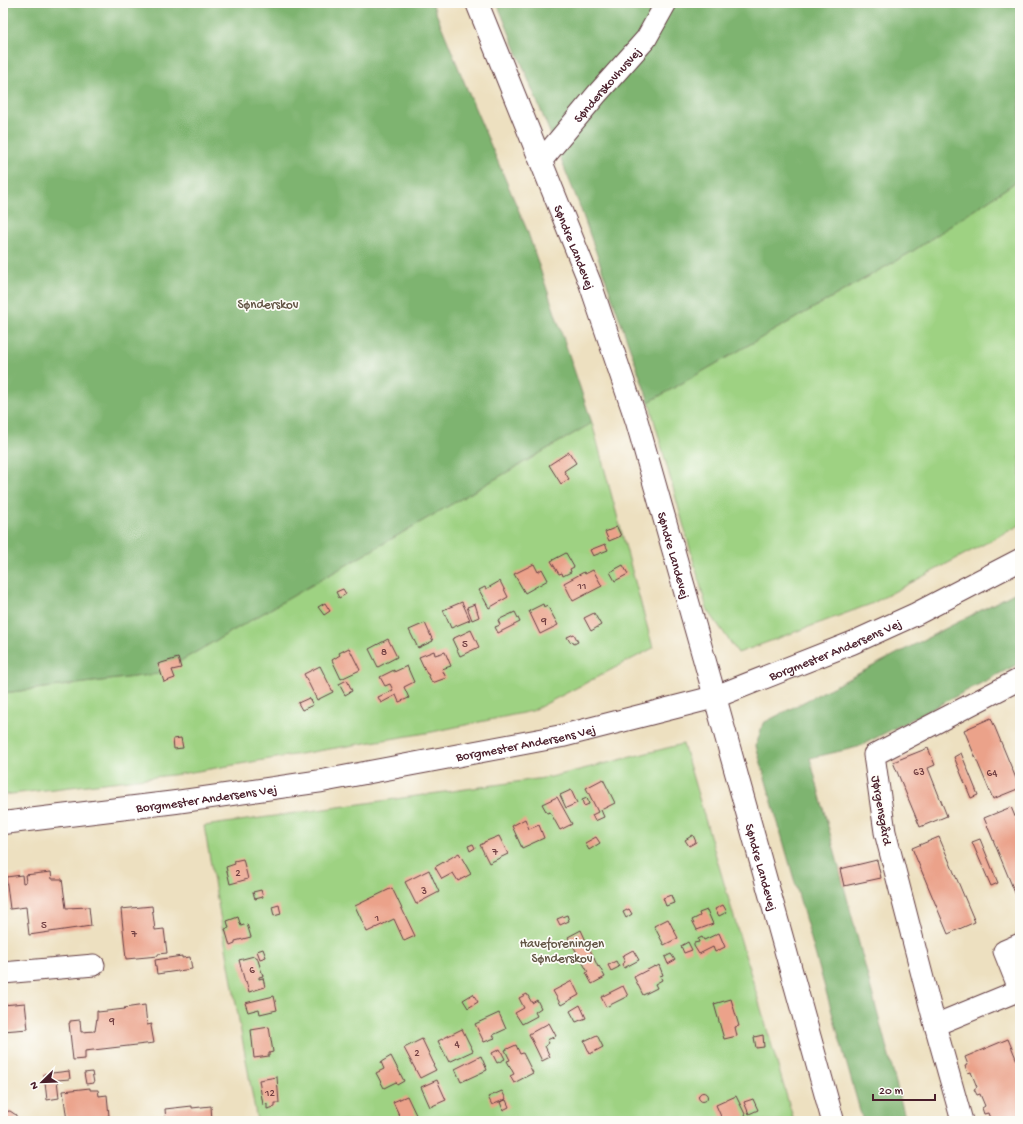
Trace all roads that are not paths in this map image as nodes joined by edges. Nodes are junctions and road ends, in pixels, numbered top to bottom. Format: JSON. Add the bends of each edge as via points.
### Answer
{"nodes":[{"id":1,"x":476,"y":3,"type":"edge"},
{"id":2,"x":666,"y":3,"type":"edge"},
{"id":3,"x":541,"y":161,"type":"junction"},
{"id":4,"x":1020,"y":560,"type":"edge"},
{"id":5,"x":1020,"y":679,"type":"edge"},
{"id":6,"x":715,"y":697,"type":"junction"},
{"id":7,"x":3,"y":823,"type":"edge"},
{"id":8,"x":1020,"y":944,"type":"edge"},
{"id":9,"x":94,"y":965,"type":"dead end"},
{"id":10,"x":3,"y":973,"type":"edge"},
{"id":11,"x":1020,"y":990,"type":"edge"},
{"id":12,"x":935,"y":1025,"type":"junction"},
{"id":13,"x":833,"y":1121,"type":"edge"},
{"id":14,"x":962,"y":1121,"type":"edge"}],
"edges":[{"from":1,"to":3,"type":"street","name":"Søndre Landevej"},
{"from":2,"to":3,"type":"street","name":"Sønderskovhusvej","via":[[646,39]]},
{"from":3,"to":6,"type":"street","name":"Søndre Landevej","via":[[590,283],[637,422]]},
{"from":4,"to":6,"type":"street","name":"Borgmester Andersens Vej","via":[[916,614],[852,643]]},
{"from":5,"to":12,"type":"street","name":"Jørgensgård","via":[[874,755],[885,832]]},
{"from":6,"to":7,"type":"street","name":"Borgmester Andersens Vej","via":[[562,736],[322,781]]},
{"from":6,"to":13,"type":"street","name":"Søndre Landevej"},
{"from":8,"to":11,"type":"street","via":[[1004,951]]},
{"from":9,"to":10,"type":"street"},
{"from":11,"to":12,"type":"street"},
{"from":12,"to":14,"type":"street","name":"Jørgensgård"}]}
